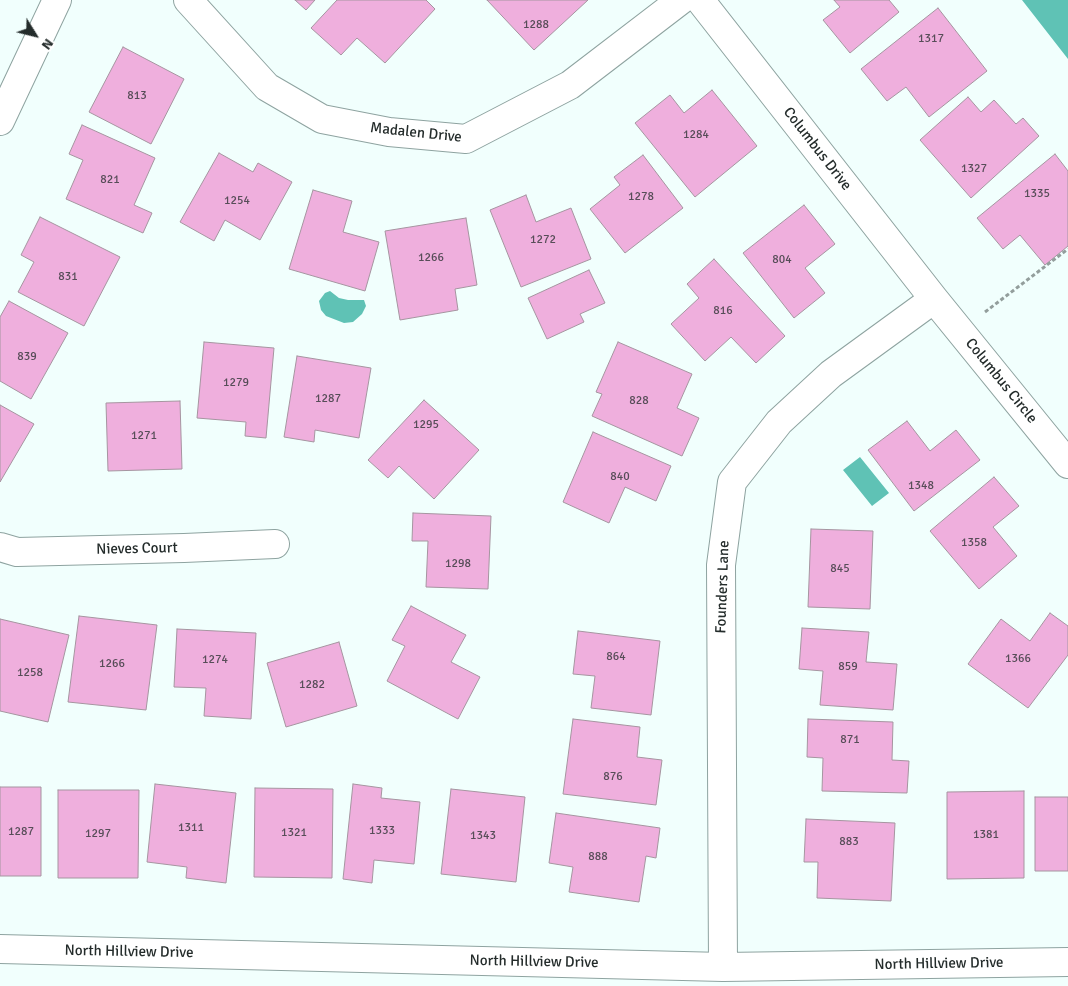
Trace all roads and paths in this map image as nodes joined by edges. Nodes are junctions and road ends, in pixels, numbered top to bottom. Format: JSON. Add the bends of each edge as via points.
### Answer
{"nodes":[{"id":1,"x":57,"y":0,"type":"edge"},
{"id":2,"x":188,"y":0,"type":"edge"},
{"id":3,"x":681,"y":0,"type":"edge"},
{"id":4,"x":700,"y":0,"type":"edge"},
{"id":5,"x":0,"y":121,"type":"edge"},
{"id":6,"x":1068,"y":249,"type":"edge"},
{"id":7,"x":934,"y":299,"type":"junction"},
{"id":8,"x":960,"y":331,"type":"junction"},
{"id":9,"x":1068,"y":464,"type":"edge"},
{"id":10,"x":275,"y":544,"type":"dead end"},
{"id":11,"x":0,"y":547,"type":"edge"},
{"id":12,"x":0,"y":949,"type":"edge"},
{"id":13,"x":1068,"y":962,"type":"edge"},
{"id":14,"x":723,"y":967,"type":"junction"}],
"edges":[{"from":1,"to":5,"type":"street"},
{"from":2,"to":3,"type":"street","name":"Madalen Drive","via":[[266,87],[322,119],[389,132],[466,139],[570,85]]},
{"from":4,"to":7,"type":"street","name":"Columbus Drive"},
{"from":6,"to":8,"type":"path"},
{"from":7,"to":8,"type":"street","name":"Columbus Circle"},
{"from":7,"to":14,"type":"street","name":"Founders Lane","via":[[831,374],[779,422],[732,482],[721,565]]},
{"from":8,"to":9,"type":"street","name":"Columbus Circle"},
{"from":10,"to":11,"type":"street","name":"Nieves Court","via":[[17,552]]},
{"from":12,"to":14,"type":"street","name":"North Hillview Drive"},
{"from":13,"to":14,"type":"street","name":"North Hillview Drive"}]}
